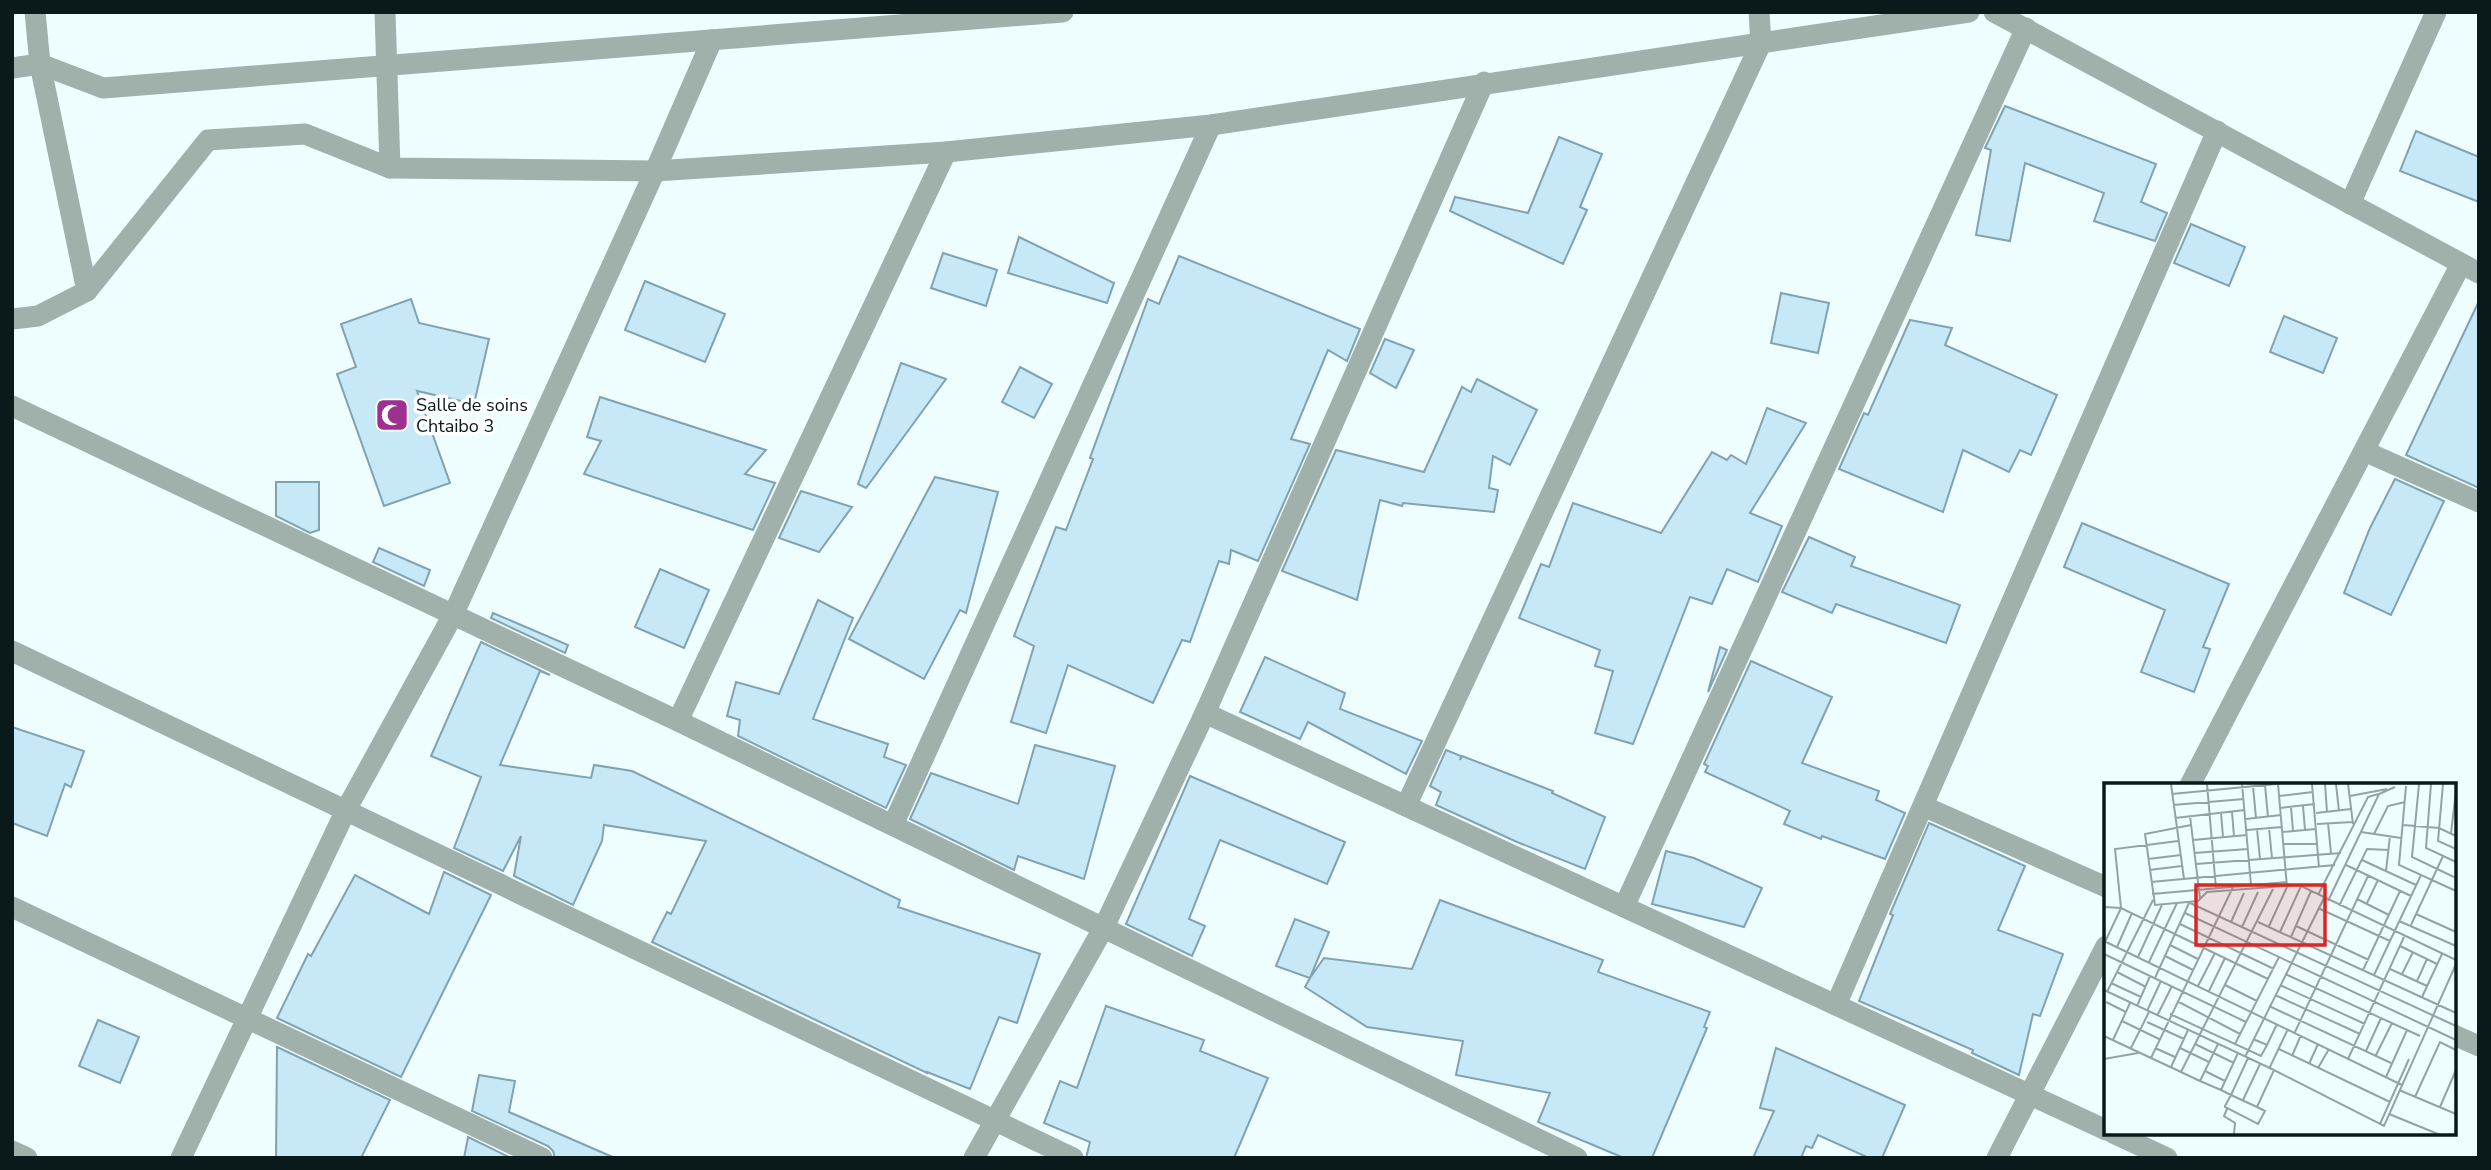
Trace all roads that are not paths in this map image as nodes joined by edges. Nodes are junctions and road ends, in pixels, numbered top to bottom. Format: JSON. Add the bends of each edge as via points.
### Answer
{"nodes":[{"id":1,"x":35,"y":12,"type":"edge"},
{"id":2,"x":385,"y":12,"type":"edge"},
{"id":3,"x":1063,"y":12,"type":"edge"},
{"id":4,"x":1759,"y":12,"type":"edge"},
{"id":5,"x":1969,"y":12,"type":"edge"},
{"id":6,"x":1994,"y":12,"type":"edge"},
{"id":7,"x":2436,"y":12,"type":"edge"},
{"id":8,"x":2026,"y":28,"type":"junction"},
{"id":9,"x":712,"y":40,"type":"junction"},
{"id":10,"x":1761,"y":43,"type":"junction"},
{"id":11,"x":40,"y":64,"type":"junction"},
{"id":12,"x":387,"y":65,"type":"junction"},
{"id":13,"x":12,"y":68,"type":"edge"},
{"id":14,"x":1484,"y":82,"type":"junction"},
{"id":15,"x":1211,"y":125,"type":"junction"},
{"id":16,"x":2217,"y":131,"type":"junction"},
{"id":17,"x":946,"y":152,"type":"junction"},
{"id":18,"x":390,"y":168,"type":"junction"},
{"id":19,"x":655,"y":171,"type":"junction"},
{"id":20,"x":2350,"y":204,"type":"junction"},
{"id":21,"x":2470,"y":269,"type":"edge"},
{"id":22,"x":87,"y":291,"type":"junction"},
{"id":23,"x":12,"y":319,"type":"edge"},
{"id":24,"x":12,"y":406,"type":"edge"},
{"id":25,"x":2364,"y":451,"type":"junction"},
{"id":26,"x":2479,"y":502,"type":"edge"},
{"id":27,"x":454,"y":613,"type":"junction"},
{"id":28,"x":12,"y":651,"type":"edge"},
{"id":29,"x":1205,"y":713,"type":"junction"},
{"id":30,"x":678,"y":721,"type":"junction"},
{"id":31,"x":2191,"y":783,"type":"edge"},
{"id":32,"x":1406,"y":806,"type":"junction"},
{"id":33,"x":1923,"y":806,"type":"junction"},
{"id":34,"x":346,"y":810,"type":"junction"},
{"id":35,"x":893,"y":825,"type":"junction"},
{"id":36,"x":2104,"y":886,"type":"edge"},
{"id":37,"x":12,"y":907,"type":"edge"},
{"id":38,"x":1624,"y":907,"type":"junction"},
{"id":39,"x":1104,"y":927,"type":"junction"},
{"id":40,"x":2104,"y":950,"type":"edge"},
{"id":41,"x":1836,"y":1005,"type":"junction"},
{"id":42,"x":247,"y":1019,"type":"junction"},
{"id":43,"x":2456,"y":1036,"type":"edge"},
{"id":44,"x":2479,"y":1046,"type":"edge"},
{"id":45,"x":2029,"y":1095,"type":"junction"},
{"id":46,"x":995,"y":1121,"type":"junction"},
{"id":47,"x":2104,"y":1129,"type":"edge"},
{"id":48,"x":2117,"y":1135,"type":"edge"},
{"id":49,"x":12,"y":1151,"type":"edge"},
{"id":50,"x":27,"y":1158,"type":"edge"},
{"id":51,"x":181,"y":1158,"type":"edge"},
{"id":52,"x":542,"y":1158,"type":"edge"},
{"id":53,"x":974,"y":1158,"type":"edge"},
{"id":54,"x":1073,"y":1158,"type":"edge"},
{"id":55,"x":1577,"y":1158,"type":"edge"},
{"id":56,"x":1997,"y":1158,"type":"edge"},
{"id":57,"x":2167,"y":1158,"type":"edge"}],
"edges":[{"from":1,"to":11,"type":"street"},
{"from":2,"to":12,"type":"street"},
{"from":3,"to":9,"type":"street"},
{"from":4,"to":10,"type":"street"},
{"from":5,"to":10,"type":"street"},
{"from":6,"to":8,"type":"street"},
{"from":7,"to":20,"type":"street"},
{"from":8,"to":16,"type":"street"},
{"from":8,"to":38,"type":"street"},
{"from":9,"to":12,"type":"street"},
{"from":9,"to":19,"type":"street"},
{"from":10,"to":14,"type":"street"},
{"from":10,"to":32,"type":"street"},
{"from":11,"to":12,"type":"street","via":[[103,88]]},
{"from":11,"to":13,"type":"street"},
{"from":11,"to":22,"type":"street"},
{"from":12,"to":18,"type":"street"},
{"from":14,"to":15,"type":"street"},
{"from":14,"to":29,"type":"street"},
{"from":15,"to":17,"type":"street"},
{"from":15,"to":35,"type":"street"},
{"from":16,"to":20,"type":"street"},
{"from":16,"to":33,"type":"street"},
{"from":17,"to":19,"type":"street"},
{"from":17,"to":30,"type":"street"},
{"from":18,"to":19,"type":"street"},
{"from":18,"to":22,"type":"street","via":[[304,134],[208,140]]},
{"from":19,"to":27,"type":"street"},
{"from":20,"to":21,"type":"street"},
{"from":21,"to":25,"type":"street"},
{"from":22,"to":23,"type":"street","via":[[38,316]]},
{"from":24,"to":27,"type":"street"},
{"from":25,"to":26,"type":"street"},
{"from":25,"to":31,"type":"street"},
{"from":27,"to":30,"type":"street"},
{"from":27,"to":34,"type":"street"},
{"from":28,"to":34,"type":"street"},
{"from":29,"to":32,"type":"street"},
{"from":29,"to":39,"type":"street"},
{"from":30,"to":35,"type":"street"},
{"from":32,"to":38,"type":"street"},
{"from":33,"to":36,"type":"street"},
{"from":33,"to":41,"type":"street"},
{"from":34,"to":42,"type":"street"},
{"from":34,"to":46,"type":"street"},
{"from":35,"to":39,"type":"street"},
{"from":37,"to":42,"type":"street"},
{"from":38,"to":41,"type":"street"},
{"from":39,"to":46,"type":"street"},
{"from":39,"to":55,"type":"street"},
{"from":40,"to":45,"type":"street"},
{"from":41,"to":45,"type":"street"},
{"from":42,"to":51,"type":"street"},
{"from":42,"to":52,"type":"street"},
{"from":43,"to":44,"type":"street"},
{"from":45,"to":47,"type":"street"},
{"from":45,"to":56,"type":"street"},
{"from":46,"to":53,"type":"street"},
{"from":46,"to":54,"type":"street"},
{"from":48,"to":57,"type":"street"},
{"from":49,"to":50,"type":"street"}]}
